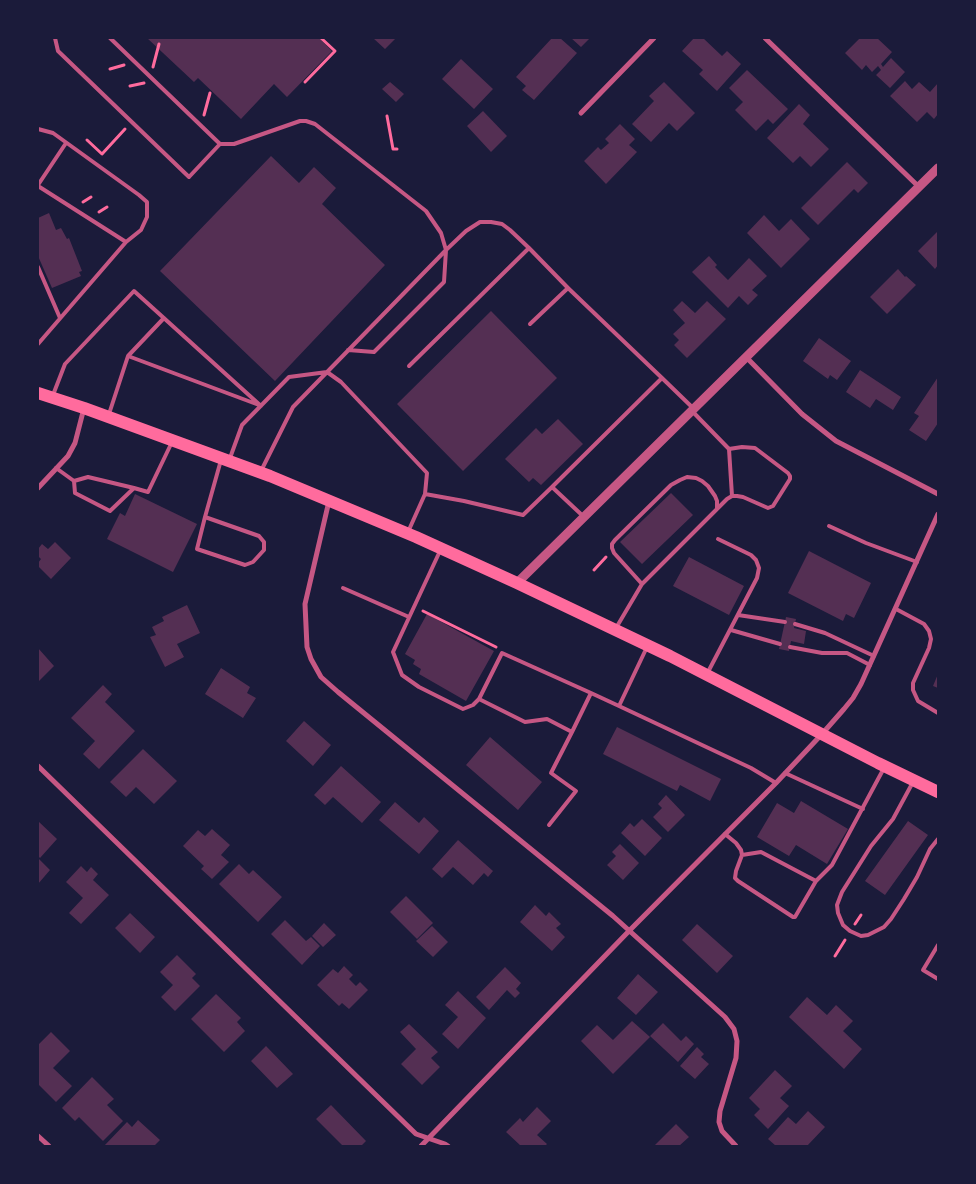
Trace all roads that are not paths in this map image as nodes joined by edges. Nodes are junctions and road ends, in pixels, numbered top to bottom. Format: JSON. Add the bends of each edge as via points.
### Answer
{"nodes":[{"id":1,"x":55,"y":38,"type":"edge"},
{"id":2,"x":110,"y":38,"type":"edge"},
{"id":3,"x":654,"y":38,"type":"edge"},
{"id":4,"x":765,"y":38,"type":"edge"},
{"id":5,"x":581,"y":112,"type":"dead end"},
{"id":6,"x":38,"y":129,"type":"edge"},
{"id":7,"x":66,"y":143,"type":"junction"},
{"id":8,"x":220,"y":144,"type":"junction"},
{"id":9,"x":938,"y":168,"type":"edge"},
{"id":10,"x":38,"y":186,"type":"edge"},
{"id":11,"x":919,"y":188,"type":"junction"},
{"id":12,"x":126,"y":242,"type":"junction"},
{"id":13,"x":529,"y":248,"type":"junction"},
{"id":14,"x":446,"y":250,"type":"junction"},
{"id":15,"x":38,"y":267,"type":"edge"},
{"id":16,"x":568,"y":288,"type":"junction"},
{"id":17,"x":60,"y":318,"type":"junction"},
{"id":18,"x":164,"y":318,"type":"junction"},
{"id":19,"x":530,"y":324,"type":"dead end"},
{"id":20,"x":38,"y":344,"type":"edge"},
{"id":21,"x":348,"y":350,"type":"junction"},
{"id":22,"x":128,"y":356,"type":"junction"},
{"id":23,"x":746,"y":358,"type":"junction"},
{"id":24,"x":409,"y":366,"type":"dead end"},
{"id":25,"x":327,"y":372,"type":"junction"},
{"id":26,"x":662,"y":378,"type":"junction"},
{"id":27,"x":38,"y":393,"type":"edge"},
{"id":28,"x":52,"y":398,"type":"junction"},
{"id":29,"x":261,"y":406,"type":"junction"},
{"id":30,"x":84,"y":408,"type":"junction"},
{"id":31,"x":693,"y":410,"type":"junction"},
{"id":32,"x":108,"y":416,"type":"junction"},
{"id":33,"x":173,"y":440,"type":"junction"},
{"id":34,"x":729,"y":449,"type":"junction"},
{"id":35,"x":225,"y":459,"type":"junction"},
{"id":36,"x":56,"y":468,"type":"junction"},
{"id":37,"x":261,"y":472,"type":"junction"},
{"id":38,"x":74,"y":481,"type":"junction"},
{"id":39,"x":552,"y":487,"type":"junction"},
{"id":40,"x":38,"y":488,"type":"edge"},
{"id":41,"x":134,"y":488,"type":"junction"},
{"id":42,"x":425,"y":494,"type":"junction"},
{"id":43,"x":938,"y":494,"type":"edge"},
{"id":44,"x":732,"y":496,"type":"junction"},
{"id":45,"x":329,"y":500,"type":"junction"},
{"id":46,"x":717,"y":509,"type":"junction"},
{"id":47,"x":938,"y":514,"type":"edge"},
{"id":48,"x":205,"y":517,"type":"junction"},
{"id":49,"x":584,"y":517,"type":"junction"},
{"id":50,"x":829,"y":526,"type":"dead end"},
{"id":51,"x":407,"y":534,"type":"junction"},
{"id":52,"x":718,"y":539,"type":"dead end"},
{"id":53,"x":441,"y":548,"type":"junction"},
{"id":54,"x":916,"y":562,"type":"junction"},
{"id":55,"x":517,"y":583,"type":"junction"},
{"id":56,"x":642,"y":584,"type":"junction"},
{"id":57,"x":343,"y":588,"type":"dead end"},
{"id":58,"x":896,"y":609,"type":"junction"},
{"id":59,"x":738,"y":615,"type":"junction"},
{"id":60,"x":409,"y":618,"type":"junction"},
{"id":61,"x":785,"y":622,"type":"dead end"},
{"id":62,"x":795,"y":624,"type":"dead end"},
{"id":63,"x":615,"y":630,"type":"junction"},
{"id":64,"x":731,"y":630,"type":"junction"},
{"id":65,"x":780,"y":644,"type":"dead end"},
{"id":66,"x":648,"y":646,"type":"junction"},
{"id":67,"x":790,"y":646,"type":"dead end"},
{"id":68,"x":874,"y":656,"type":"junction"},
{"id":69,"x":870,"y":665,"type":"junction"},
{"id":70,"x":707,"y":674,"type":"junction"},
{"id":71,"x":591,"y":693,"type":"junction"},
{"id":72,"x":479,"y":699,"type":"junction"},
{"id":73,"x":619,"y":706,"type":"junction"},
{"id":74,"x":938,"y":713,"type":"edge"},
{"id":75,"x":572,"y":732,"type":"junction"},
{"id":76,"x":822,"y":734,"type":"junction"},
{"id":77,"x":38,"y":766,"type":"edge"},
{"id":78,"x":885,"y":766,"type":"junction"},
{"id":79,"x":785,"y":773,"type":"junction"},
{"id":80,"x":914,"y":780,"type":"junction"},
{"id":81,"x":776,"y":783,"type":"junction"},
{"id":82,"x":938,"y":792,"type":"edge"},
{"id":83,"x":863,"y":809,"type":"junction"},
{"id":84,"x":549,"y":825,"type":"dead end"},
{"id":85,"x":725,"y":834,"type":"junction"},
{"id":86,"x":938,"y":839,"type":"edge"},
{"id":87,"x":742,"y":855,"type":"junction"},
{"id":88,"x":816,"y":881,"type":"junction"},
{"id":89,"x":629,"y":930,"type":"junction"},
{"id":90,"x":938,"y":945,"type":"edge"},
{"id":91,"x":938,"y":980,"type":"edge"},
{"id":92,"x":38,"y":1136,"type":"edge"},
{"id":93,"x":429,"y":1138,"type":"junction"},
{"id":94,"x":49,"y":1146,"type":"edge"},
{"id":95,"x":421,"y":1146,"type":"edge"},
{"id":96,"x":448,"y":1146,"type":"edge"},
{"id":97,"x":736,"y":1146,"type":"edge"}],
"edges":[{"from":1,"to":8,"type":"lane","via":[[58,50],[189,177]]},
{"from":2,"to":8,"type":"lane"},
{"from":3,"to":5,"type":"street"},
{"from":4,"to":11,"type":"street"},
{"from":6,"to":7,"type":"lane","via":[[52,133]]},
{"from":7,"to":10,"type":"lane"},
{"from":7,"to":12,"type":"lane","via":[[147,202],[147,217],[141,230]]},
{"from":8,"to":14,"type":"lane","via":[[234,144],[300,121],[315,124],[426,211],[441,233]]},
{"from":9,"to":11,"type":"street"},
{"from":10,"to":12,"type":"lane"},
{"from":11,"to":23,"type":"street"},
{"from":12,"to":17,"type":"lane"},
{"from":13,"to":14,"type":"lane","via":[[502,224],[480,222]]},
{"from":13,"to":16,"type":"lane"},
{"from":13,"to":24,"type":"lane"},
{"from":14,"to":21,"type":"lane"},
{"from":14,"to":21,"type":"lane","via":[[444,282],[374,352]]},
{"from":15,"to":17,"type":"lane"},
{"from":16,"to":19,"type":"lane"},
{"from":16,"to":26,"type":"lane"},
{"from":17,"to":20,"type":"lane"},
{"from":18,"to":22,"type":"lane"},
{"from":18,"to":28,"type":"lane","via":[[134,291],[65,364]]},
{"from":18,"to":29,"type":"lane"},
{"from":21,"to":25,"type":"lane"},
{"from":22,"to":29,"type":"lane"},
{"from":22,"to":32,"type":"lane"},
{"from":23,"to":31,"type":"street"},
{"from":23,"to":43,"type":"street","via":[[802,414],[836,441]]},
{"from":25,"to":29,"type":"lane","via":[[289,377]]},
{"from":25,"to":37,"type":"lane","via":[[293,407]]},
{"from":25,"to":42,"type":"lane","via":[[341,382],[426,473]]},
{"from":26,"to":31,"type":"lane"},
{"from":26,"to":39,"type":"lane"},
{"from":27,"to":28,"type":"main road"},
{"from":28,"to":30,"type":"main road"},
{"from":29,"to":35,"type":"lane","via":[[242,425]]},
{"from":30,"to":32,"type":"main road"},
{"from":30,"to":36,"type":"street","via":[[75,443]]},
{"from":31,"to":34,"type":"lane"},
{"from":31,"to":49,"type":"street"},
{"from":32,"to":33,"type":"main road"},
{"from":33,"to":35,"type":"main road"},
{"from":33,"to":41,"type":"lane","via":[[148,492]]},
{"from":34,"to":44,"type":"lane"},
{"from":34,"to":44,"type":"lane","via":[[755,448],[790,476],[773,506],[768,508],[743,497]]},
{"from":35,"to":37,"type":"main road"},
{"from":35,"to":48,"type":"lane"},
{"from":36,"to":38,"type":"lane"},
{"from":36,"to":40,"type":"street"},
{"from":37,"to":45,"type":"main road"},
{"from":38,"to":41,"type":"lane","via":[[88,477]]},
{"from":38,"to":41,"type":"lane","via":[[75,493],[110,511]]},
{"from":39,"to":42,"type":"lane","via":[[523,515]]},
{"from":39,"to":49,"type":"lane"},
{"from":42,"to":51,"type":"lane"},
{"from":44,"to":46,"type":"lane"},
{"from":45,"to":51,"type":"main road"},
{"from":45,"to":89,"type":"street","via":[[305,604],[307,647],[321,676]]},
{"from":46,"to":56,"type":"lane"},
{"from":46,"to":56,"type":"lane","via":[[717,501],[708,486],[696,478],[687,477],[671,485],[615,540],[612,544],[614,553]]},
{"from":47,"to":54,"type":"street"},
{"from":48,"to":48,"type":"lane","via":[[197,549],[245,565],[254,562],[264,550],[264,542],[259,536]]},
{"from":49,"to":55,"type":"street"},
{"from":50,"to":54,"type":"lane"},
{"from":51,"to":53,"type":"main road"},
{"from":52,"to":59,"type":"lane","via":[[751,555],[759,568]]},
{"from":53,"to":55,"type":"main road"},
{"from":53,"to":60,"type":"lane"},
{"from":54,"to":58,"type":"street"},
{"from":55,"to":63,"type":"main road"},
{"from":56,"to":63,"type":"lane"},
{"from":57,"to":60,"type":"lane"},
{"from":58,"to":68,"type":"street"},
{"from":58,"to":74,"type":"lane","via":[[924,624],[929,631],[929,648],[912,683],[918,701]]},
{"from":59,"to":61,"type":"lane"},
{"from":59,"to":64,"type":"lane"},
{"from":60,"to":72,"type":"lane","via":[[393,652],[402,675],[418,687],[463,709]]},
{"from":62,"to":68,"type":"lane","via":[[825,633]]},
{"from":63,"to":66,"type":"main road"},
{"from":64,"to":65,"type":"lane"},
{"from":64,"to":70,"type":"lane"},
{"from":66,"to":70,"type":"main road"},
{"from":66,"to":73,"type":"lane"},
{"from":67,"to":69,"type":"lane","via":[[822,653],[847,653]]},
{"from":68,"to":69,"type":"street"},
{"from":69,"to":76,"type":"street","via":[[853,698]]},
{"from":70,"to":76,"type":"main road"},
{"from":71,"to":72,"type":"lane","via":[[502,652]]},
{"from":71,"to":73,"type":"lane"},
{"from":71,"to":75,"type":"lane"},
{"from":72,"to":75,"type":"lane","via":[[524,722],[547,719]]},
{"from":73,"to":81,"type":"lane"},
{"from":75,"to":84,"type":"lane","via":[[551,772],[576,791]]},
{"from":76,"to":78,"type":"main road"},
{"from":76,"to":79,"type":"street"},
{"from":77,"to":93,"type":"street","via":[[416,1134]]},
{"from":78,"to":80,"type":"main road"},
{"from":78,"to":83,"type":"lane"},
{"from":79,"to":81,"type":"street"},
{"from":79,"to":83,"type":"lane"},
{"from":80,"to":82,"type":"main road"},
{"from":80,"to":86,"type":"lane","via":[[893,819],[871,846],[842,892],[837,905],[844,925],[861,936],[884,927],[904,900]]},
{"from":81,"to":85,"type":"street"},
{"from":83,"to":88,"type":"lane","via":[[831,866]]},
{"from":85,"to":87,"type":"lane","via":[[736,843]]},
{"from":85,"to":89,"type":"street"},
{"from":87,"to":88,"type":"lane","via":[[761,852]]},
{"from":87,"to":88,"type":"lane","via":[[736,878],[793,917]]},
{"from":89,"to":93,"type":"street"},
{"from":89,"to":97,"type":"street","via":[[725,1017],[734,1030],[736,1058],[719,1122],[722,1131]]},
{"from":90,"to":91,"type":"lane","via":[[923,970]]},
{"from":92,"to":94,"type":"street"},
{"from":93,"to":95,"type":"street"},
{"from":93,"to":96,"type":"street"}]}
